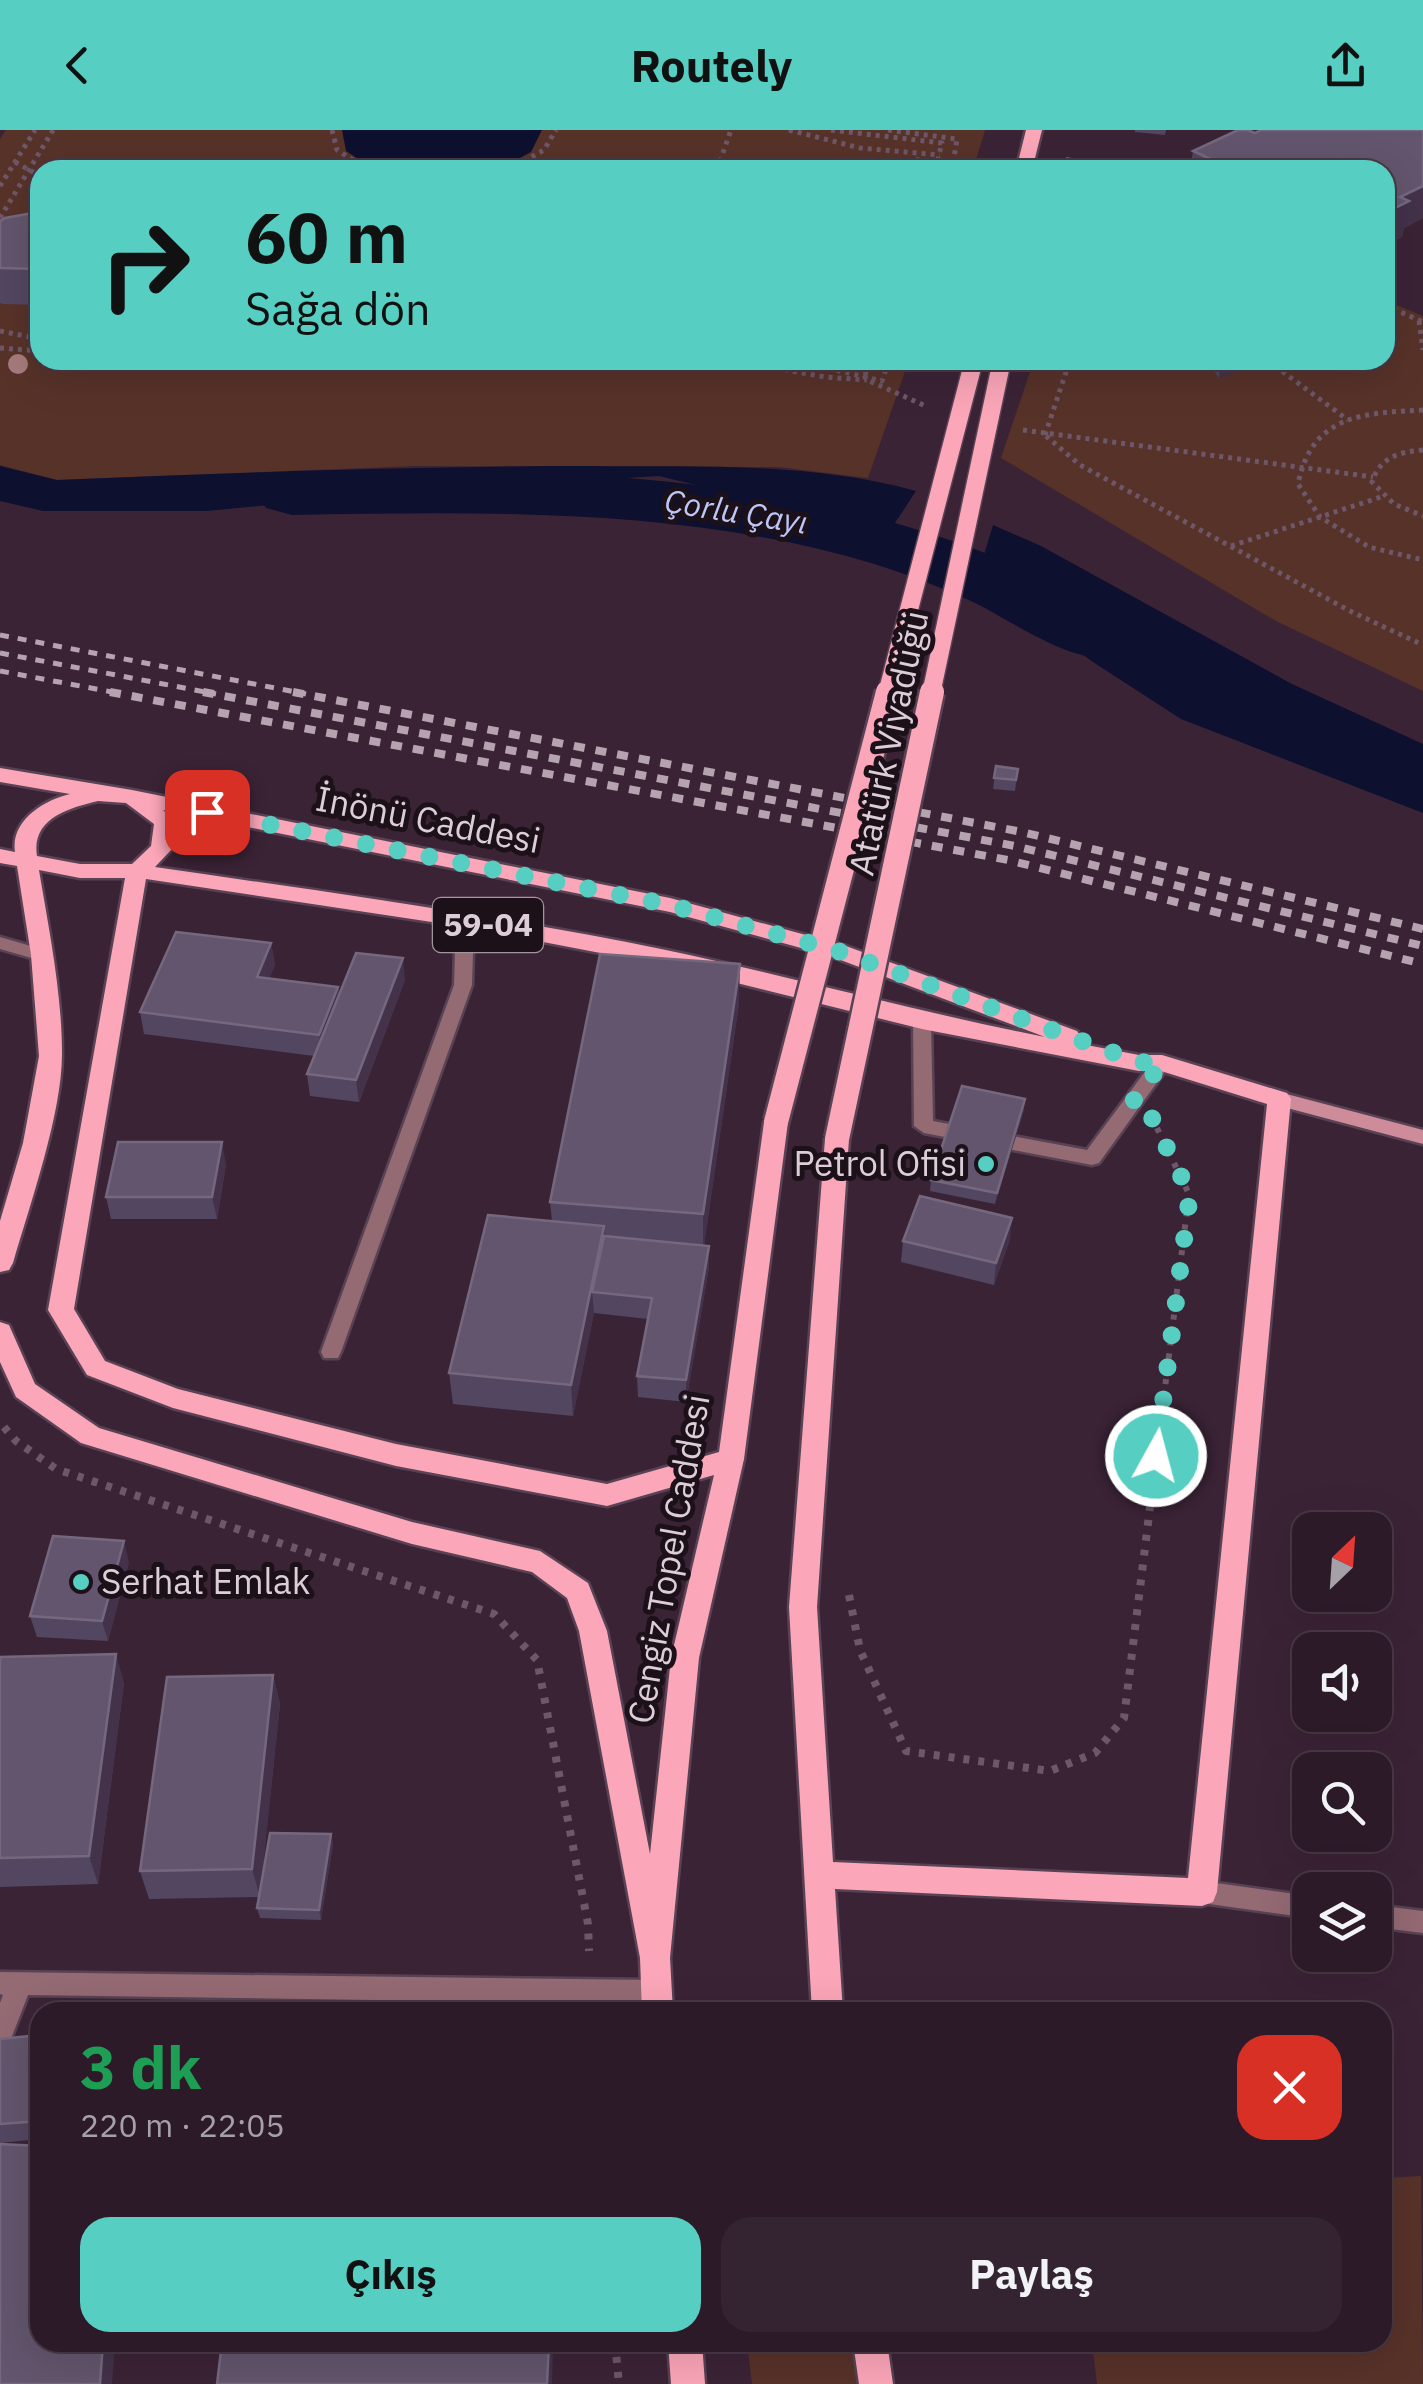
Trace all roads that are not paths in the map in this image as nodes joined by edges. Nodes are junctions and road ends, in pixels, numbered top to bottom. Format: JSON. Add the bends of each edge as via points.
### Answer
{"nodes":[{"id":1,"x":1034,"y":130,"type":"edge"},
{"id":2,"x":1049,"y":130,"type":"edge"},
{"id":3,"x":1026,"y":160,"type":"edge"},
{"id":4,"x":1043,"y":160,"type":"edge"},
{"id":5,"x":971,"y":370,"type":"edge"},
{"id":6,"x":1000,"y":370,"type":"edge"},
{"id":7,"x":0,"y":775,"type":"edge"},
{"id":8,"x":132,"y":798,"type":"junction"},
{"id":9,"x":0,"y":856,"type":"edge"},
{"id":10,"x":30,"y":863,"type":"junction"},
{"id":11,"x":137,"y":871,"type":"junction"},
{"id":12,"x":465,"y":920,"type":"junction"},
{"id":13,"x":0,"y":943,"type":"edge"},
{"id":14,"x":42,"y":955,"type":"junction"},
{"id":15,"x":922,"y":1021,"type":"junction"},
{"id":16,"x":1150,"y":1063,"type":"junction"},
{"id":17,"x":1279,"y":1100,"type":"junction"},
{"id":18,"x":776,"y":1122,"type":"joint"},
{"id":19,"x":1423,"y":1137,"type":"edge"},
{"id":20,"x":0,"y":1263,"type":"edge"},
{"id":21,"x":0,"y":1332,"type":"edge"},
{"id":22,"x":331,"y":1352,"type":"dead end"},
{"id":23,"x":731,"y":1459,"type":"junction"},
{"id":24,"x":819,"y":1875,"type":"junction"},
{"id":25,"x":1202,"y":1892,"type":"junction"},
{"id":26,"x":1292,"y":1904,"type":"edge"},
{"id":27,"x":1392,"y":1918,"type":"edge"},
{"id":28,"x":1423,"y":1922,"type":"edge"},
{"id":29,"x":654,"y":1958,"type":"junction"},
{"id":30,"x":10,"y":1983,"type":"edge"},
{"id":31,"x":656,"y":2002,"type":"edge"},
{"id":32,"x":827,"y":2002,"type":"edge"},
{"id":33,"x":0,"y":2036,"type":"edge"},
{"id":34,"x":685,"y":2352,"type":"edge"},
{"id":35,"x":871,"y":2352,"type":"edge"},
{"id":36,"x":688,"y":2384,"type":"edge"},
{"id":37,"x":876,"y":2384,"type":"edge"}],
"edges":[{"from":1,"to":3,"type":"main road"},
{"from":2,"to":4,"type":"main road"},
{"from":5,"to":18,"type":"main road","name":"Atatürk Viyadüğü","bridge":true},
{"from":6,"to":24,"type":"main road","name":"Atatürk Viyadüğü","bridge":true,"via":[[838,1138],[803,1606]]},
{"from":7,"to":8,"type":"main road","name":"İnönü Caddesi","number":"59-04"},
{"from":8,"to":10,"type":"main road","via":[[98,794],[64,802],[36,819],[24,842]]},
{"from":8,"to":11,"type":"main road","via":[[165,822],[162,848]]},
{"from":8,"to":16,"type":"main road","name":"İnönü Caddesi","number":"59-04","via":[[670,905],[838,951]]},
{"from":9,"to":10,"type":"main road"},
{"from":10,"to":11,"type":"main road"},
{"from":10,"to":14,"type":"main road"},
{"from":11,"to":12,"type":"main road","number":"59-04"},
{"from":11,"to":23,"type":"main road","via":[[61,1310],[96,1368],[173,1398],[396,1455],[608,1494]]},
{"from":12,"to":15,"type":"main road","number":"59-04","via":[[668,958]]},
{"from":12,"to":22,"type":"street","via":[[463,985]]},
{"from":13,"to":14,"type":"street"},
{"from":14,"to":20,"type":"main road","via":[[51,1056]]},
{"from":15,"to":16,"type":"main road","number":"59-04"},
{"from":15,"to":16,"type":"street","via":[[924,1126],[1092,1158],[1131,1104]]},
{"from":16,"to":17,"type":"main road","number":"59-04"},
{"from":17,"to":19,"type":"main road","number":"59-04"},
{"from":17,"to":25,"type":"main road"},
{"from":18,"to":23,"type":"main road","name":"Cengiz Topel Caddesi"},
{"from":21,"to":29,"type":"main road","via":[[26,1390],[90,1436],[412,1533],[540,1562],[578,1591],[593,1631]]},
{"from":23,"to":29,"type":"main road","name":"Cengiz Topel Caddesi","via":[[685,1658]]},
{"from":24,"to":25,"type":"main road"},
{"from":24,"to":32,"type":"main road"},
{"from":25,"to":26,"type":"street"},
{"from":27,"to":28,"type":"street"},
{"from":29,"to":31,"type":"main road","name":"Cengiz Topel Caddesi"},
{"from":30,"to":31,"type":"street","via":[[591,1992]]},
{"from":30,"to":33,"type":"street"},
{"from":34,"to":36,"type":"main road"},
{"from":35,"to":37,"type":"main road"}]}
